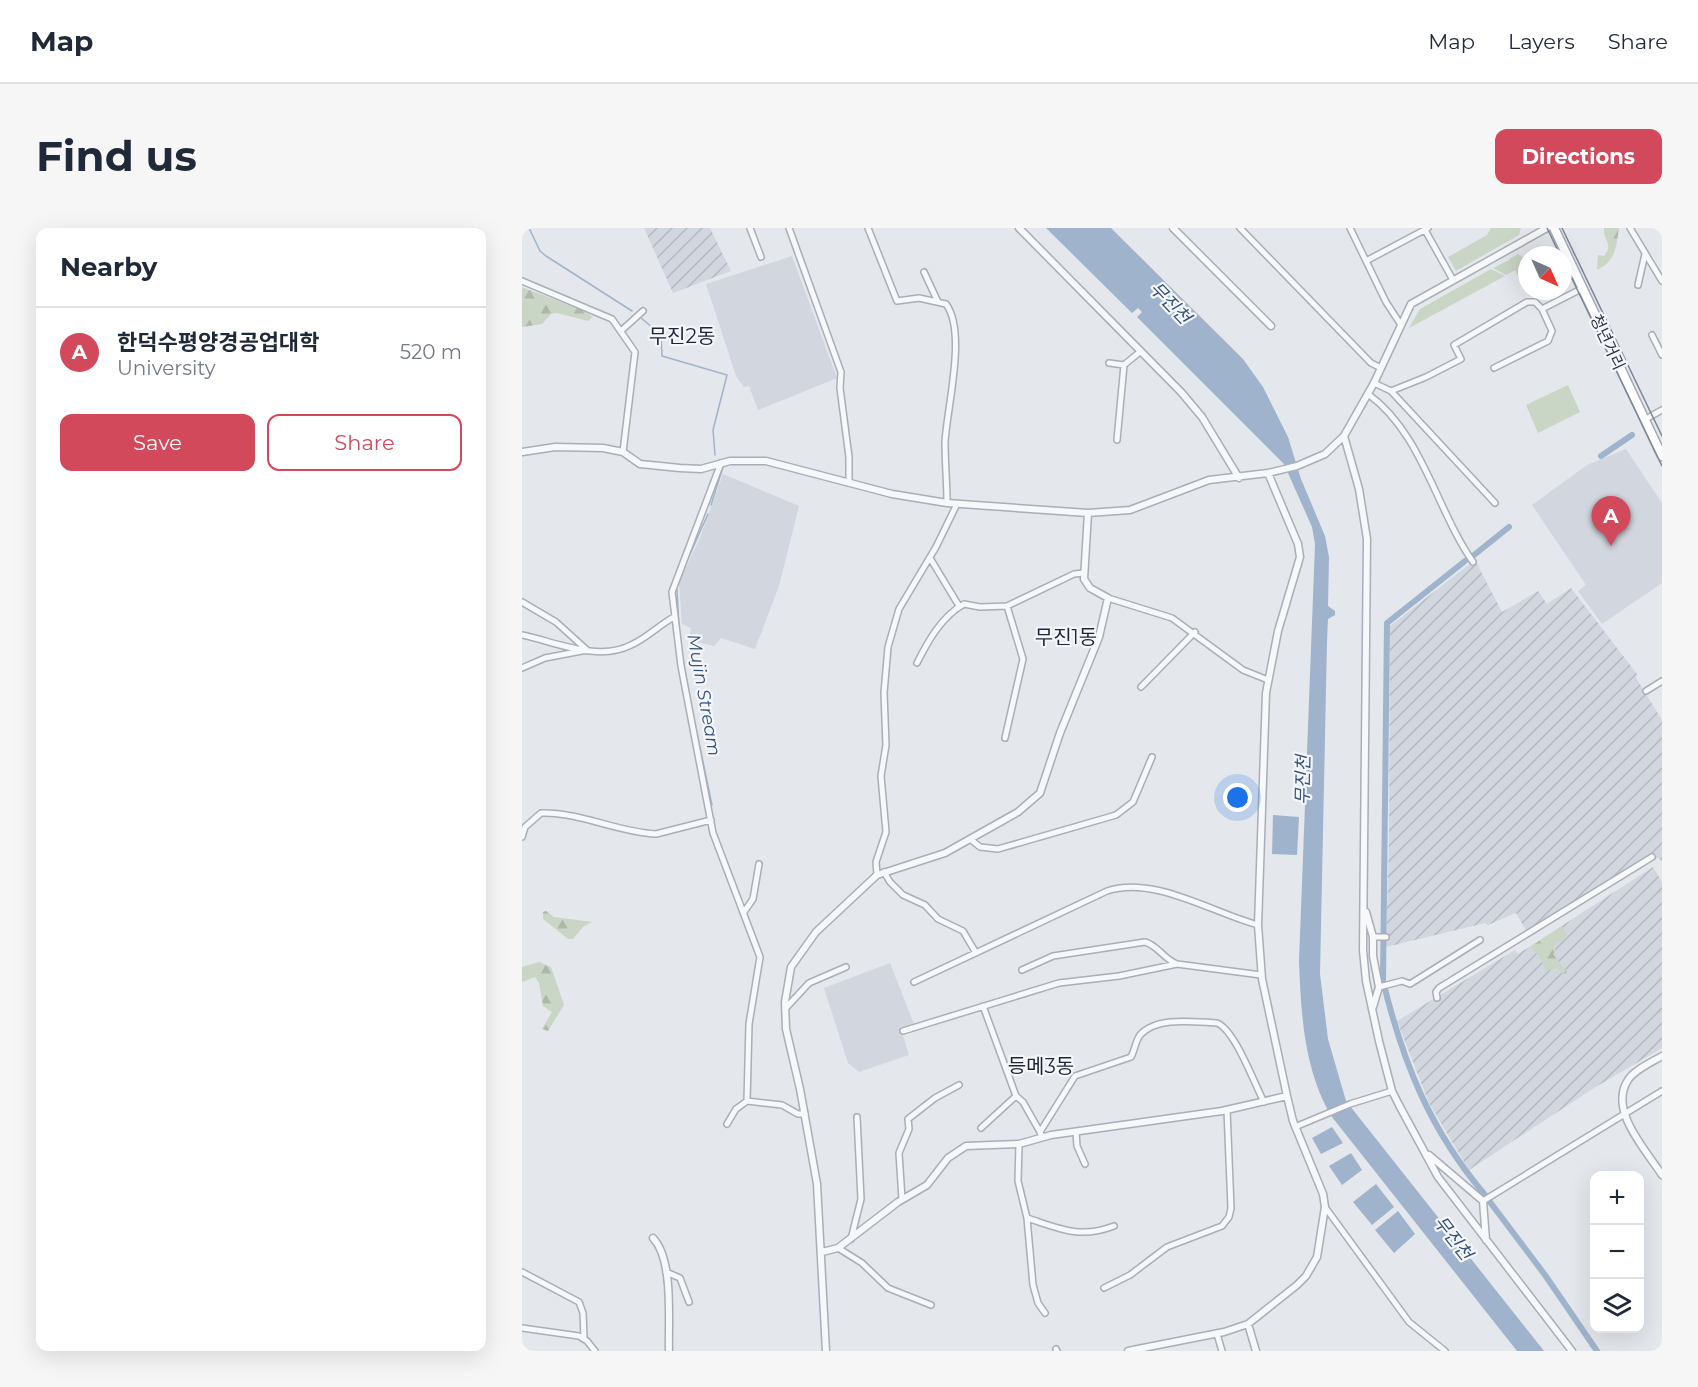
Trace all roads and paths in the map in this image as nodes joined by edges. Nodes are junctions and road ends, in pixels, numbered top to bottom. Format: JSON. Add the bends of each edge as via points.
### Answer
{"nodes":[{"id":1,"x":750,"y":228,"type":"edge"},
{"id":2,"x":789,"y":228,"type":"edge"},
{"id":3,"x":868,"y":228,"type":"edge"},
{"id":4,"x":1019,"y":228,"type":"edge"},
{"id":5,"x":1173,"y":228,"type":"edge"},
{"id":6,"x":1240,"y":228,"type":"edge"},
{"id":7,"x":1350,"y":228,"type":"edge"},
{"id":8,"x":1547,"y":228,"type":"edge"},
{"id":9,"x":1554,"y":228,"type":"edge"},
{"id":10,"x":1630,"y":228,"type":"edge"},
{"id":11,"x":1426,"y":229,"type":"edge"},
{"id":12,"x":1645,"y":254,"type":"junction"},
{"id":13,"x":761,"y":257,"type":"dead end"},
{"id":14,"x":1366,"y":261,"type":"junction"},
{"id":15,"x":924,"y":272,"type":"dead end"},
{"id":16,"x":1453,"y":280,"type":"junction"},
{"id":17,"x":522,"y":281,"type":"edge"},
{"id":18,"x":1662,"y":281,"type":"edge"},
{"id":19,"x":1638,"y":285,"type":"dead end"},
{"id":20,"x":1583,"y":288,"type":"junction"},
{"id":21,"x":938,"y":302,"type":"junction"},
{"id":22,"x":1542,"y":309,"type":"junction"},
{"id":23,"x":643,"y":311,"type":"dead end"},
{"id":24,"x":1401,"y":325,"type":"junction"},
{"id":25,"x":1270,"y":326,"type":"dead end"},
{"id":26,"x":621,"y":330,"type":"junction"},
{"id":27,"x":1652,"y":335,"type":"dead end"},
{"id":28,"x":1141,"y":351,"type":"junction"},
{"id":29,"x":1662,"y":355,"type":"edge"},
{"id":30,"x":1109,"y":363,"type":"dead end"},
{"id":31,"x":1124,"y":365,"type":"junction"},
{"id":32,"x":1381,"y":368,"type":"junction"},
{"id":33,"x":1494,"y":368,"type":"dead end"},
{"id":34,"x":1374,"y":383,"type":"junction"},
{"id":35,"x":1390,"y":391,"type":"junction"},
{"id":36,"x":1368,"y":394,"type":"junction"},
{"id":37,"x":1662,"y":410,"type":"edge"},
{"id":38,"x":1644,"y":420,"type":"junction"},
{"id":39,"x":1344,"y":436,"type":"junction"},
{"id":40,"x":1117,"y":440,"type":"dead end"},
{"id":41,"x":623,"y":452,"type":"junction"},
{"id":42,"x":522,"y":453,"type":"edge"},
{"id":43,"x":1662,"y":456,"type":"edge"},
{"id":44,"x":721,"y":463,"type":"junction"},
{"id":45,"x":1268,"y":473,"type":"junction"},
{"id":46,"x":1239,"y":478,"type":"junction"},
{"id":47,"x":849,"y":482,"type":"junction"},
{"id":48,"x":947,"y":503,"type":"junction"},
{"id":49,"x":1495,"y":503,"type":"dead end"},
{"id":50,"x":957,"y":504,"type":"junction"},
{"id":51,"x":1088,"y":513,"type":"junction"},
{"id":52,"x":930,"y":558,"type":"junction"},
{"id":53,"x":1473,"y":562,"type":"dead end"},
{"id":54,"x":1084,"y":573,"type":"junction"},
{"id":55,"x":1108,"y":598,"type":"junction"},
{"id":56,"x":522,"y":602,"type":"edge"},
{"id":57,"x":959,"y":606,"type":"junction"},
{"id":58,"x":1006,"y":606,"type":"junction"},
{"id":59,"x":674,"y":617,"type":"junction"},
{"id":60,"x":1195,"y":632,"type":"junction"},
{"id":61,"x":522,"y":635,"type":"edge"},
{"id":62,"x":587,"y":650,"type":"junction"},
{"id":63,"x":917,"y":663,"type":"dead end"},
{"id":64,"x":522,"y":668,"type":"edge"},
{"id":65,"x":1268,"y":680,"type":"junction"},
{"id":66,"x":1662,"y":681,"type":"edge"},
{"id":67,"x":1141,"y":687,"type":"dead end"},
{"id":68,"x":1646,"y":691,"type":"dead end"},
{"id":69,"x":1005,"y":738,"type":"dead end"},
{"id":70,"x":1152,"y":757,"type":"dead end"},
{"id":71,"x":711,"y":820,"type":"junction"},
{"id":72,"x":522,"y":837,"type":"edge"},
{"id":73,"x":970,"y":839,"type":"junction"},
{"id":74,"x":1652,"y":857,"type":"dead end"},
{"id":75,"x":759,"y":864,"type":"dead end"},
{"id":76,"x":885,"y":872,"type":"junction"},
{"id":77,"x":877,"y":875,"type":"junction"},
{"id":78,"x":1364,"y":903,"type":"junction"},
{"id":79,"x":1579,"y":904,"type":"junction"},
{"id":80,"x":1583,"y":911,"type":"dead end"},
{"id":81,"x":744,"y":912,"type":"junction"},
{"id":82,"x":1258,"y":925,"type":"junction"},
{"id":83,"x":1375,"y":937,"type":"junction"},
{"id":84,"x":1386,"y":937,"type":"dead end"},
{"id":85,"x":1479,"y":940,"type":"dead end"},
{"id":86,"x":976,"y":953,"type":"junction"},
{"id":87,"x":1177,"y":964,"type":"junction"},
{"id":88,"x":846,"y":967,"type":"dead end"},
{"id":89,"x":1022,"y":970,"type":"dead end"},
{"id":90,"x":1261,"y":975,"type":"junction"},
{"id":91,"x":914,"y":982,"type":"dead end"},
{"id":92,"x":1382,"y":986,"type":"junction"},
{"id":93,"x":1437,"y":998,"type":"dead end"},
{"id":94,"x":983,"y":1006,"type":"junction"},
{"id":95,"x":785,"y":1009,"type":"junction"},
{"id":96,"x":1373,"y":1011,"type":"junction"},
{"id":97,"x":903,"y":1031,"type":"dead end"},
{"id":98,"x":1662,"y":1056,"type":"edge"},
{"id":99,"x":959,"y":1085,"type":"dead end"},
{"id":100,"x":1392,"y":1091,"type":"junction"},
{"id":101,"x":1662,"y":1091,"type":"edge"},
{"id":102,"x":1016,"y":1096,"type":"junction"},
{"id":103,"x":1287,"y":1096,"type":"junction"},
{"id":104,"x":747,"y":1101,"type":"junction"},
{"id":105,"x":1264,"y":1102,"type":"junction"},
{"id":106,"x":1227,"y":1110,"type":"junction"},
{"id":107,"x":806,"y":1114,"type":"junction"},
{"id":108,"x":1624,"y":1115,"type":"junction"},
{"id":109,"x":856,"y":1117,"type":"dead end"},
{"id":110,"x":727,"y":1124,"type":"dead end"},
{"id":111,"x":1295,"y":1127,"type":"junction"},
{"id":112,"x":981,"y":1128,"type":"dead end"},
{"id":113,"x":1076,"y":1132,"type":"junction"},
{"id":114,"x":1041,"y":1135,"type":"junction"},
{"id":115,"x":1019,"y":1144,"type":"junction"},
{"id":116,"x":1426,"y":1153,"type":"junction"},
{"id":117,"x":1085,"y":1164,"type":"dead end"},
{"id":118,"x":1662,"y":1175,"type":"edge"},
{"id":119,"x":902,"y":1199,"type":"junction"},
{"id":120,"x":1483,"y":1201,"type":"junction"},
{"id":121,"x":1325,"y":1207,"type":"junction"},
{"id":122,"x":1028,"y":1218,"type":"junction"},
{"id":123,"x":1114,"y":1226,"type":"dead end"},
{"id":124,"x":653,"y":1238,"type":"dead end"},
{"id":125,"x":851,"y":1240,"type":"junction"},
{"id":126,"x":1486,"y":1240,"type":"junction"},
{"id":127,"x":838,"y":1248,"type":"junction"},
{"id":128,"x":822,"y":1251,"type":"junction"},
{"id":129,"x":522,"y":1272,"type":"edge"},
{"id":130,"x":666,"y":1272,"type":"junction"},
{"id":131,"x":1104,"y":1288,"type":"dead end"},
{"id":132,"x":689,"y":1302,"type":"dead end"},
{"id":133,"x":932,"y":1305,"type":"dead end"},
{"id":134,"x":1045,"y":1313,"type":"dead end"},
{"id":135,"x":1248,"y":1324,"type":"junction"},
{"id":136,"x":522,"y":1328,"type":"edge"},
{"id":137,"x":1217,"y":1334,"type":"junction"},
{"id":138,"x":584,"y":1337,"type":"junction"},
{"id":139,"x":595,"y":1351,"type":"edge"},
{"id":140,"x":669,"y":1351,"type":"edge"},
{"id":141,"x":826,"y":1351,"type":"edge"},
{"id":142,"x":1128,"y":1351,"type":"edge"},
{"id":143,"x":1222,"y":1351,"type":"edge"},
{"id":144,"x":1256,"y":1351,"type":"edge"},
{"id":145,"x":1445,"y":1351,"type":"edge"},
{"id":146,"x":1572,"y":1351,"type":"edge"}],
"edges":[{"from":1,"to":13,"type":"street"},
{"from":2,"to":47,"type":"street","via":[[842,372],[840,388]]},
{"from":3,"to":21,"type":"street","via":[[897,301],[919,298]]},
{"from":4,"to":28,"type":"street"},
{"from":5,"to":25,"type":"street"},
{"from":6,"to":32,"type":"street","via":[[1371,363]]},
{"from":7,"to":14,"type":"street"},
{"from":8,"to":16,"type":"street"},
{"from":9,"to":20,"type":"main road","name":"청년거리"},
{"from":10,"to":12,"type":"street"},
{"from":11,"to":14,"type":"street"},
{"from":11,"to":16,"type":"street"},
{"from":12,"to":18,"type":"street"},
{"from":12,"to":19,"type":"street"},
{"from":14,"to":24,"type":"street"},
{"from":15,"to":21,"type":"street"},
{"from":16,"to":24,"type":"street","via":[[1411,304]]},
{"from":17,"to":26,"type":"street","via":[[612,319]]},
{"from":20,"to":22,"type":"street"},
{"from":20,"to":38,"type":"main road","name":"청년거리"},
{"from":21,"to":48,"type":"street","via":[[950,310],[956,331],[945,442]]},
{"from":22,"to":33,"type":"street","via":[[1552,331],[1548,341]]},
{"from":22,"to":35,"type":"street","via":[[1527,302],[1454,345],[1461,359]]},
{"from":23,"to":26,"type":"street"},
{"from":24,"to":32,"type":"street"},
{"from":26,"to":41,"type":"street","via":[[636,358]]},
{"from":27,"to":29,"type":"street"},
{"from":28,"to":31,"type":"street"},
{"from":28,"to":46,"type":"street","via":[[1202,417]]},
{"from":30,"to":31,"type":"street"},
{"from":31,"to":40,"type":"street"},
{"from":32,"to":34,"type":"street"},
{"from":34,"to":35,"type":"street"},
{"from":34,"to":36,"type":"street"},
{"from":35,"to":49,"type":"street"},
{"from":36,"to":39,"type":"street"},
{"from":36,"to":53,"type":"street","via":[[1383,405],[1399,426]]},
{"from":37,"to":38,"type":"street"},
{"from":38,"to":43,"type":"main road","name":"청년거리"},
{"from":39,"to":45,"type":"street","via":[[1325,454]]},
{"from":39,"to":78,"type":"street","via":[[1359,489],[1367,539]]},
{"from":41,"to":42,"type":"street","via":[[555,447]]},
{"from":41,"to":44,"type":"street","via":[[640,464],[701,469]]},
{"from":44,"to":47,"type":"street","via":[[766,461]]},
{"from":44,"to":59,"type":"street","via":[[690,548],[674,579]]},
{"from":45,"to":46,"type":"street"},
{"from":45,"to":65,"type":"street","via":[[1300,557],[1287,594]]},
{"from":46,"to":51,"type":"street","via":[[1191,485],[1130,510]]},
{"from":47,"to":48,"type":"street"},
{"from":48,"to":50,"type":"street"},
{"from":50,"to":51,"type":"street"},
{"from":50,"to":52,"type":"street"},
{"from":51,"to":54,"type":"street"},
{"from":52,"to":57,"type":"street"},
{"from":52,"to":77,"type":"street","via":[[899,609],[888,647],[884,693],[886,745],[881,776],[886,832],[876,862]]},
{"from":54,"to":55,"type":"street","via":[[1085,584]]},
{"from":54,"to":58,"type":"street"},
{"from":55,"to":60,"type":"street","via":[[1173,618]]},
{"from":55,"to":73,"type":"street","via":[[1099,637],[1060,733],[1041,793],[1031,804]]},
{"from":56,"to":62,"type":"street","via":[[556,622]]},
{"from":57,"to":58,"type":"street"},
{"from":57,"to":63,"type":"street","via":[[934,632]]},
{"from":58,"to":69,"type":"street","via":[[1023,659]]},
{"from":59,"to":62,"type":"street","via":[[631,646]]},
{"from":59,"to":71,"type":"street"},
{"from":60,"to":65,"type":"street","via":[[1244,670]]},
{"from":60,"to":67,"type":"street"},
{"from":61,"to":62,"type":"street"},
{"from":62,"to":64,"type":"street","via":[[545,658]]},
{"from":65,"to":82,"type":"street"},
{"from":66,"to":68,"type":"street"},
{"from":70,"to":73,"type":"street","via":[[1133,802],[1116,815],[998,849],[980,847]]},
{"from":71,"to":72,"type":"street","via":[[656,834],[541,813],[525,827]]},
{"from":71,"to":81,"type":"street","via":[[722,861]]},
{"from":73,"to":76,"type":"street","via":[[945,853]]},
{"from":74,"to":79,"type":"street"},
{"from":75,"to":81,"type":"street","via":[[753,899]]},
{"from":76,"to":77,"type":"street"},
{"from":76,"to":86,"type":"street","via":[[903,895],[963,931]]},
{"from":77,"to":95,"type":"street","via":[[816,932],[791,966]]},
{"from":78,"to":83,"type":"street"},
{"from":78,"to":96,"type":"street","via":[[1363,950]]},
{"from":79,"to":80,"type":"street"},
{"from":79,"to":93,"type":"street","via":[[1439,988]]},
{"from":81,"to":104,"type":"street","via":[[760,957],[749,1023]]},
{"from":82,"to":86,"type":"street","via":[[1150,888],[1128,886],[1107,891]]},
{"from":82,"to":90,"type":"street"},
{"from":83,"to":84,"type":"street"},
{"from":83,"to":92,"type":"street","via":[[1373,956]]},
{"from":85,"to":92,"type":"street","via":[[1410,984],[1402,981]]},
{"from":86,"to":91,"type":"street"},
{"from":87,"to":89,"type":"street","via":[[1145,942],[1053,956]]},
{"from":87,"to":90,"type":"street"},
{"from":87,"to":94,"type":"street","via":[[1059,983]]},
{"from":88,"to":95,"type":"street","via":[[809,983]]},
{"from":90,"to":103,"type":"street"},
{"from":92,"to":96,"type":"street"},
{"from":94,"to":97,"type":"street"},
{"from":94,"to":102,"type":"street"},
{"from":95,"to":107,"type":"street","via":[[788,1041]]},
{"from":96,"to":100,"type":"street"},
{"from":98,"to":108,"type":"street","via":[[1629,1078],[1621,1102]]},
{"from":99,"to":119,"type":"street","via":[[908,1119],[909,1129],[898,1153]]},
{"from":100,"to":111,"type":"street"},
{"from":100,"to":116,"type":"street"},
{"from":101,"to":108,"type":"street"},
{"from":102,"to":112,"type":"street"},
{"from":102,"to":114,"type":"street"},
{"from":103,"to":105,"type":"street"},
{"from":103,"to":111,"type":"street"},
{"from":104,"to":107,"type":"street","via":[[782,1105]]},
{"from":104,"to":110,"type":"street","via":[[736,1108]]},
{"from":105,"to":106,"type":"street"},
{"from":105,"to":114,"type":"street","via":[[1224,1026],[1170,1023],[1154,1026],[1141,1035],[1131,1057],[1075,1076]]},
{"from":106,"to":113,"type":"street"},
{"from":106,"to":131,"type":"street","via":[[1230,1208],[1226,1222],[1167,1247],[1130,1275]]},
{"from":107,"to":128,"type":"street"},
{"from":108,"to":118,"type":"street"},
{"from":108,"to":120,"type":"street"},
{"from":109,"to":125,"type":"street","via":[[861,1198]]},
{"from":111,"to":121,"type":"street","via":[[1317,1176]]},
{"from":113,"to":114,"type":"street"},
{"from":113,"to":117,"type":"street"},
{"from":114,"to":115,"type":"street"},
{"from":115,"to":119,"type":"street","via":[[966,1146],[948,1158],[927,1185]]},
{"from":115,"to":122,"type":"street","via":[[1018,1181]]},
{"from":116,"to":120,"type":"street"},
{"from":116,"to":126,"type":"street","via":[[1438,1178]]},
{"from":119,"to":125,"type":"street"},
{"from":120,"to":126,"type":"street"},
{"from":121,"to":135,"type":"street","via":[[1317,1257],[1306,1276]]},
{"from":121,"to":145,"type":"street","via":[[1409,1322]]},
{"from":122,"to":123,"type":"street","via":[[1070,1233],[1096,1233]]},
{"from":122,"to":134,"type":"street","via":[[1034,1285]]},
{"from":124,"to":130,"type":"street","via":[[664,1255]]},
{"from":125,"to":127,"type":"street"},
{"from":126,"to":146,"type":"street"},
{"from":127,"to":128,"type":"street"},
{"from":127,"to":133,"type":"street","via":[[862,1263],[888,1288]]},
{"from":128,"to":141,"type":"street"},
{"from":129,"to":138,"type":"street","via":[[579,1302]]},
{"from":130,"to":132,"type":"street","via":[[682,1281]]},
{"from":130,"to":140,"type":"street"},
{"from":135,"to":137,"type":"street"},
{"from":135,"to":144,"type":"street"},
{"from":136,"to":138,"type":"street"},
{"from":137,"to":142,"type":"street"},
{"from":137,"to":143,"type":"street"},
{"from":138,"to":139,"type":"street"}]}
